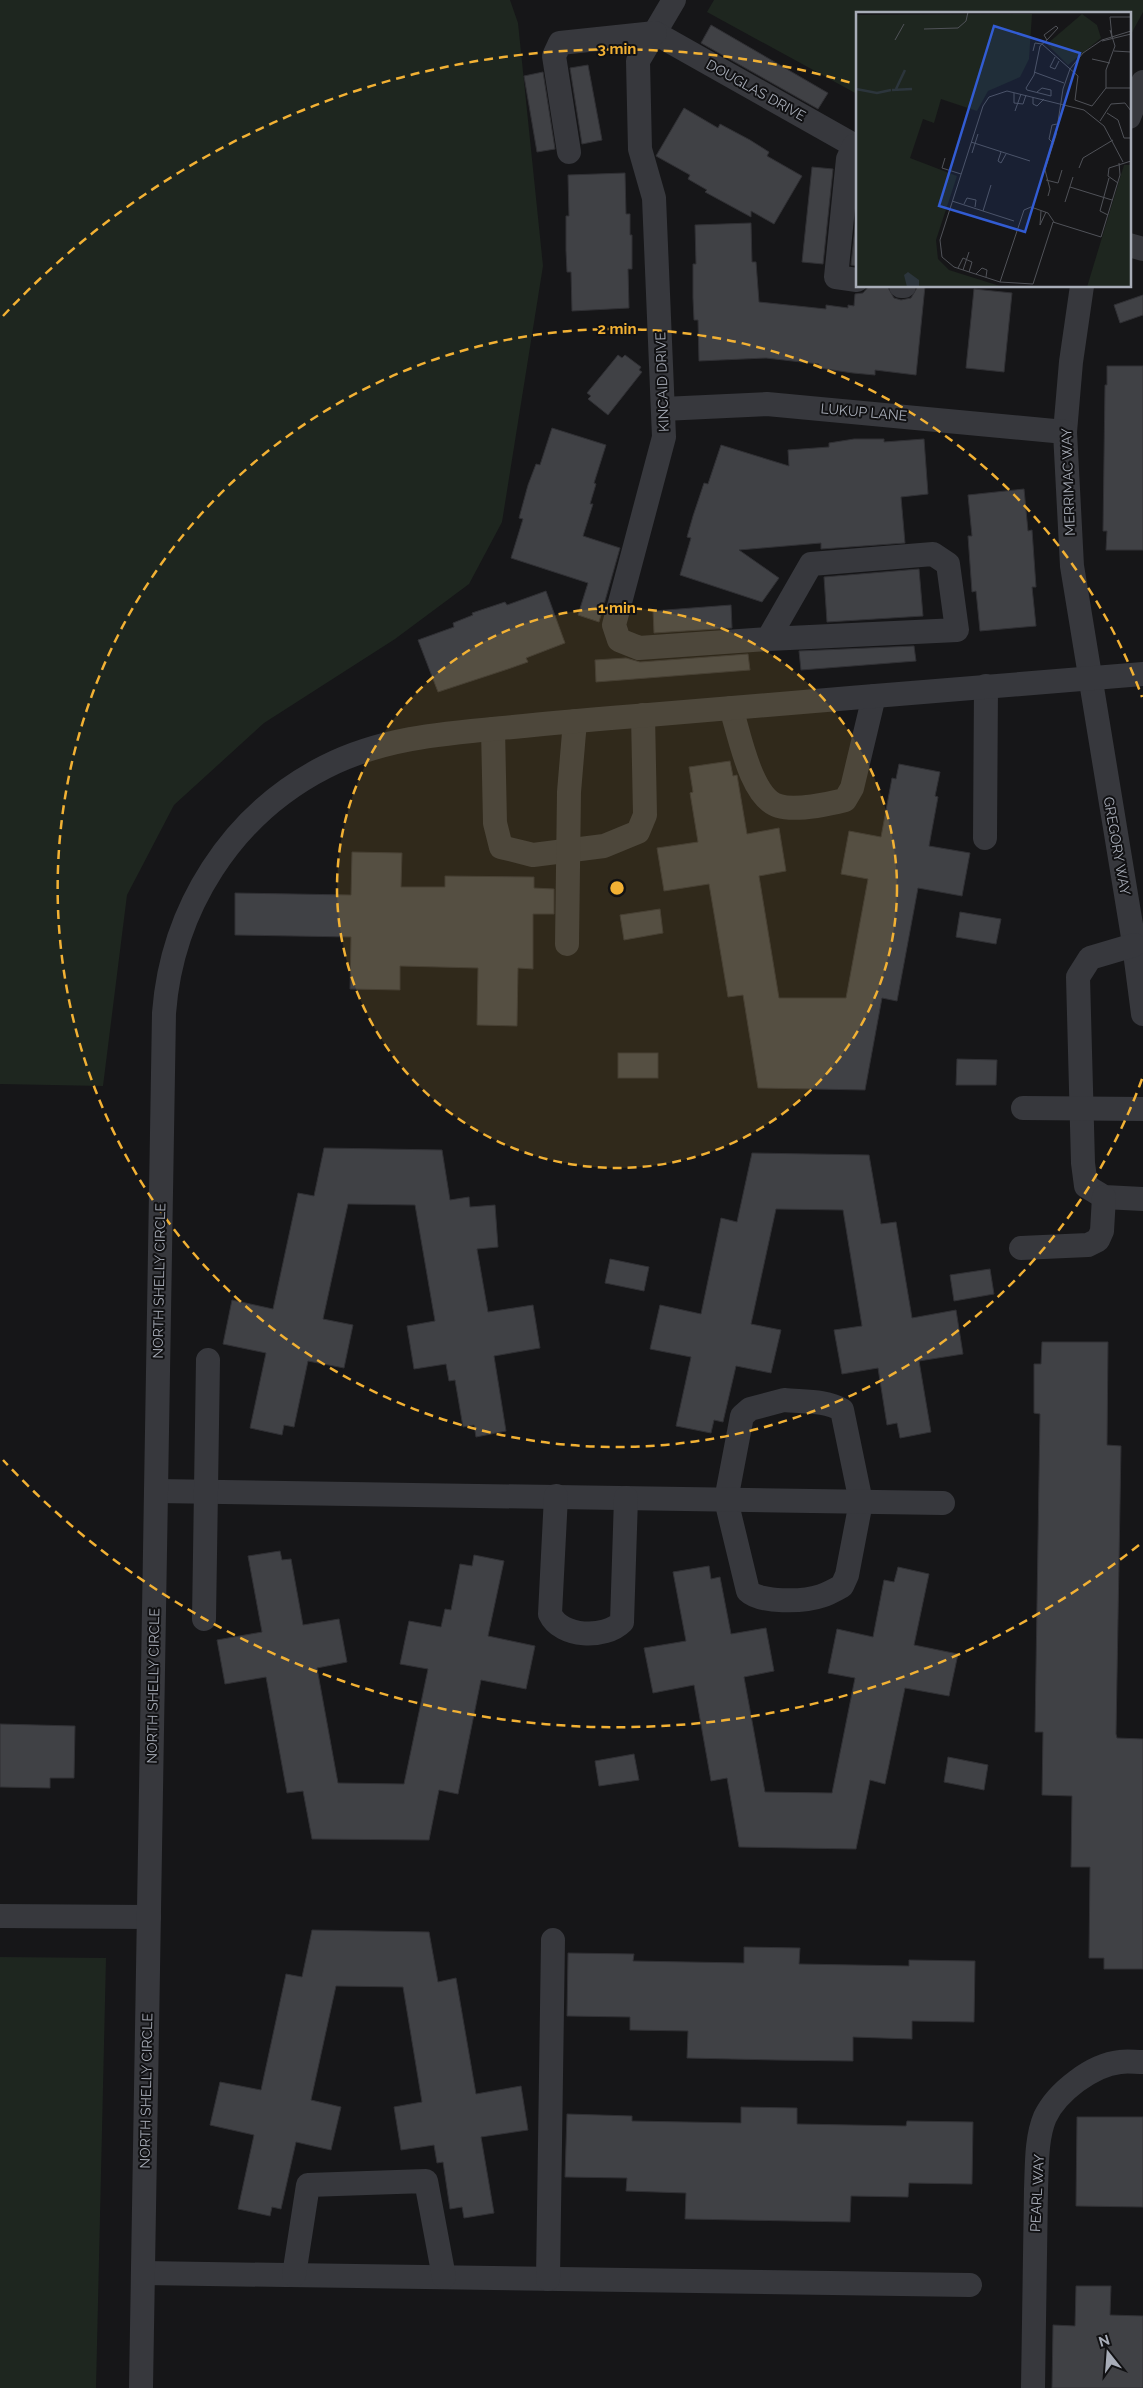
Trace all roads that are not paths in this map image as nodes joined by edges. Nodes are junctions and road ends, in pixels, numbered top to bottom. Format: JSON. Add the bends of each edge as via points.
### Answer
{"nodes":[{"id":1,"x":674,"y":0,"type":"edge"},
{"id":2,"x":655,"y":33,"type":"junction"},
{"id":3,"x":1143,"y":82,"type":"edge"},
{"id":4,"x":1130,"y":114,"type":"edge"},
{"id":5,"x":855,"y":146,"type":"edge"},
{"id":6,"x":569,"y":152,"type":"dead end"},
{"id":7,"x":1130,"y":246,"type":"edge"},
{"id":8,"x":1143,"y":249,"type":"edge"},
{"id":9,"x":856,"y":280,"type":"edge"},
{"id":10,"x":1082,"y":288,"type":"edge"},
{"id":11,"x":663,"y":409,"type":"junction"},
{"id":12,"x":1065,"y":432,"type":"junction"},
{"id":13,"x":768,"y":639,"type":"junction"},
{"id":14,"x":1143,"y":674,"type":"edge"},
{"id":15,"x":1089,"y":678,"type":"junction"},
{"id":16,"x":986,"y":686,"type":"junction"},
{"id":17,"x":874,"y":696,"type":"junction"},
{"id":18,"x":731,"y":708,"type":"junction"},
{"id":19,"x":642,"y":715,"type":"junction"},
{"id":20,"x":575,"y":721,"type":"junction"},
{"id":21,"x":493,"y":729,"type":"junction"},
{"id":22,"x":985,"y":838,"type":"dead end"},
{"id":23,"x":567,"y":851,"type":"junction"},
{"id":24,"x":567,"y":944,"type":"dead end"},
{"id":25,"x":1134,"y":945,"type":"junction"},
{"id":26,"x":1143,"y":1014,"type":"edge"},
{"id":27,"x":1023,"y":1108,"type":"dead end"},
{"id":28,"x":1081,"y":1109,"type":"junction"},
{"id":29,"x":1143,"y":1109,"type":"edge"},
{"id":30,"x":1104,"y":1197,"type":"junction"},
{"id":31,"x":1143,"y":1200,"type":"edge"},
{"id":32,"x":1021,"y":1248,"type":"dead end"},
{"id":33,"x":208,"y":1360,"type":"dead end"},
{"id":34,"x":156,"y":1491,"type":"junction"},
{"id":35,"x":206,"y":1492,"type":"junction"},
{"id":36,"x":556,"y":1496,"type":"junction"},
{"id":37,"x":626,"y":1498,"type":"junction"},
{"id":38,"x":726,"y":1500,"type":"junction"},
{"id":39,"x":861,"y":1502,"type":"junction"},
{"id":40,"x":943,"y":1503,"type":"dead end"},
{"id":41,"x":204,"y":1619,"type":"dead end"},
{"id":42,"x":0,"y":1916,"type":"edge"},
{"id":43,"x":149,"y":1917,"type":"junction"},
{"id":44,"x":552,"y":1940,"type":"dead end"},
{"id":45,"x":1143,"y":2062,"type":"edge"},
{"id":46,"x":143,"y":2273,"type":"junction"},
{"id":47,"x":294,"y":2275,"type":"junction"},
{"id":48,"x":444,"y":2277,"type":"junction"},
{"id":49,"x":548,"y":2279,"type":"junction"},
{"id":50,"x":970,"y":2285,"type":"dead end"},
{"id":51,"x":141,"y":2388,"type":"edge"},
{"id":52,"x":1033,"y":2388,"type":"edge"}],
"edges":[{"from":1,"to":2,"type":"street","name":"KINCAID DRIVE"},
{"from":2,"to":5,"type":"street","name":"DOUGLAS DRIVE"},
{"from":2,"to":6,"type":"street","via":[[560,42],[554,56]]},
{"from":2,"to":11,"type":"street","name":"KINCAID DRIVE","via":[[638,61],[640,149],[654,198]]},
{"from":3,"to":4,"type":"street"},
{"from":5,"to":9,"type":"street","via":[[848,159],[836,278]]},
{"from":7,"to":8,"type":"street"},
{"from":10,"to":12,"type":"street","name":"MERRIMAC WAY"},
{"from":11,"to":12,"type":"street","name":"LUKUP LANE","via":[[766,404]]},
{"from":11,"to":13,"type":"street","name":"KINCAID DRIVE","via":[[664,437],[614,625],[619,640],[639,648]]},
{"from":12,"to":15,"type":"street","name":"MERRIMAC WAY","via":[[1072,566]]},
{"from":13,"to":13,"type":"street","name":"KINCAID DRIVE","via":[[811,564],[933,554],[948,564],[957,630]]},
{"from":14,"to":15,"type":"street","name":"NORTH SHELLY CIRCLE"},
{"from":15,"to":16,"type":"street","name":"NORTH SHELLY CIRCLE"},
{"from":15,"to":25,"type":"street","name":"GREGORY WAY"},
{"from":16,"to":17,"type":"street","name":"NORTH SHELLY CIRCLE"},
{"from":16,"to":22,"type":"street"},
{"from":17,"to":18,"type":"street","name":"NORTH SHELLY CIRCLE"},
{"from":17,"to":18,"type":"street","via":[[852,788],[845,800],[824,806],[779,806],[769,800],[754,780]]},
{"from":18,"to":19,"type":"street","name":"NORTH SHELLY CIRCLE"},
{"from":19,"to":20,"type":"street","name":"NORTH SHELLY CIRCLE"},
{"from":19,"to":23,"type":"street","via":[[645,815],[638,832],[604,846]]},
{"from":20,"to":21,"type":"street","name":"NORTH SHELLY CIRCLE"},
{"from":20,"to":23,"type":"street"},
{"from":21,"to":23,"type":"street","via":[[495,823],[501,846],[534,855]]},
{"from":21,"to":34,"type":"street","name":"NORTH SHELLY CIRCLE","via":[[405,738],[362,750],[324,767],[284,791],[246,824],[226,848],[206,878],[180,932],[166,985]]},
{"from":23,"to":24,"type":"street"},
{"from":25,"to":26,"type":"street","name":"GREGORY WAY"},
{"from":25,"to":28,"type":"street","via":[[1090,958],[1078,977]]},
{"from":27,"to":28,"type":"street"},
{"from":28,"to":29,"type":"street"},
{"from":28,"to":30,"type":"street","via":[[1086,1186]]},
{"from":30,"to":31,"type":"street"},
{"from":30,"to":32,"type":"street","via":[[1102,1231],[1098,1240],[1088,1245]]},
{"from":33,"to":35,"type":"street"},
{"from":34,"to":35,"type":"street"},
{"from":34,"to":43,"type":"street","name":"NORTH SHELLY CIRCLE"},
{"from":35,"to":36,"type":"street"},
{"from":35,"to":41,"type":"street"},
{"from":36,"to":37,"type":"street"},
{"from":36,"to":37,"type":"street","via":[[550,1614],[560,1627],[595,1634],[617,1627],[622,1622]]},
{"from":37,"to":38,"type":"street"},
{"from":38,"to":39,"type":"street"},
{"from":38,"to":39,"type":"street","via":[[748,1591],[753,1596],[780,1600],[819,1597],[842,1586]]},
{"from":38,"to":39,"type":"street","via":[[742,1416],[750,1409],[784,1400],[818,1402],[842,1410]]},
{"from":39,"to":40,"type":"street"},
{"from":42,"to":43,"type":"street"},
{"from":43,"to":46,"type":"street","name":"NORTH SHELLY CIRCLE"},
{"from":44,"to":49,"type":"street"},
{"from":45,"to":52,"type":"street","name":"PEARL WAY","via":[[1118,2062],[1088,2073],[1070,2086],[1045,2118],[1036,2190]]},
{"from":46,"to":47,"type":"street"},
{"from":46,"to":51,"type":"street","name":"NORTH SHELLY CIRCLE"},
{"from":47,"to":48,"type":"street"},
{"from":47,"to":48,"type":"street","via":[[308,2185],[426,2182]]},
{"from":48,"to":49,"type":"street"},
{"from":49,"to":50,"type":"street"}]}
